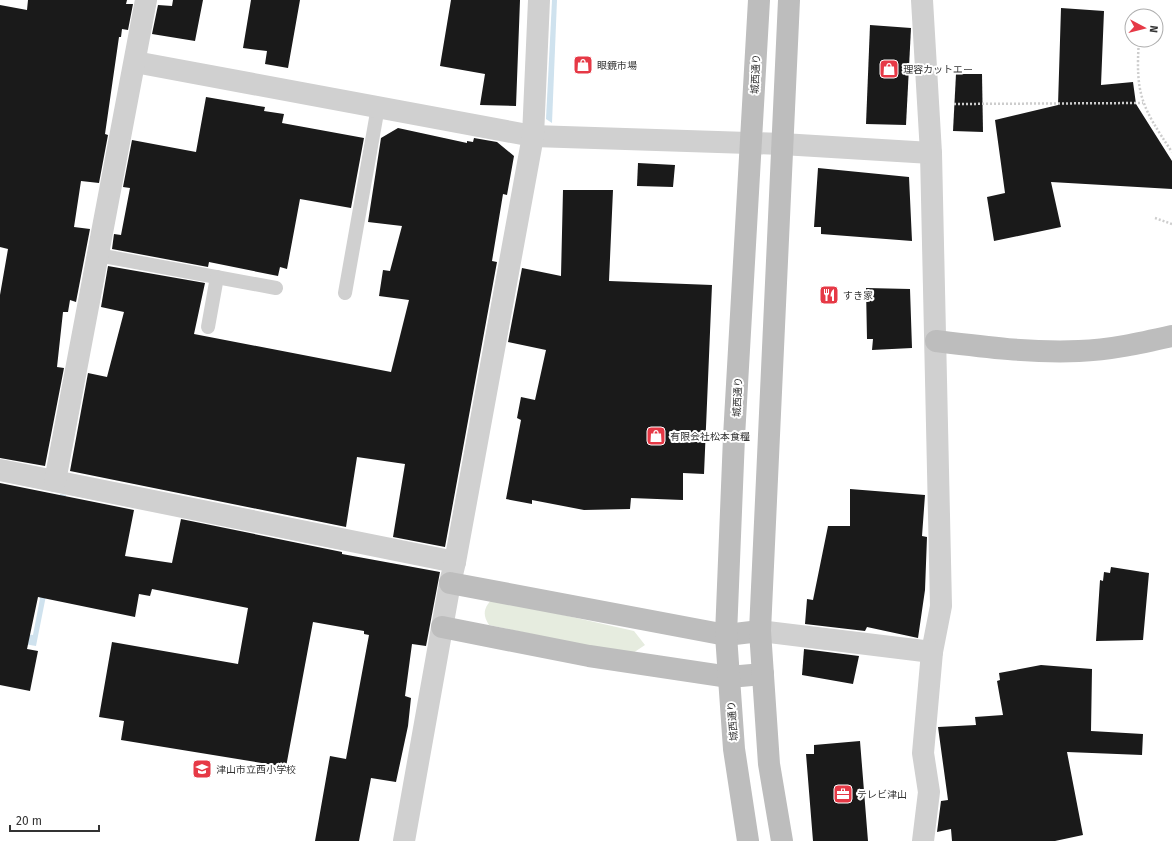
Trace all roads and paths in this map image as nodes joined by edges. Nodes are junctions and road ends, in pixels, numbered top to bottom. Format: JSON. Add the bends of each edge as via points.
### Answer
{"nodes":[{"id":1,"x":146,"y":0,"type":"edge"},
{"id":2,"x":539,"y":0,"type":"edge"},
{"id":3,"x":759,"y":0,"type":"edge"},
{"id":4,"x":788,"y":0,"type":"edge"},
{"id":5,"x":922,"y":0,"type":"edge"},
{"id":6,"x":1138,"y":48,"type":"edge"},
{"id":7,"x":135,"y":62,"type":"junction"},
{"id":8,"x":927,"y":104,"type":"junction"},
{"id":9,"x":1144,"y":104,"type":"junction"},
{"id":10,"x":378,"y":107,"type":"junction"},
{"id":11,"x":533,"y":136,"type":"junction"},
{"id":12,"x":752,"y":144,"type":"junction"},
{"id":13,"x":782,"y":144,"type":"junction"},
{"id":14,"x":1172,"y":152,"type":"edge"},
{"id":15,"x":931,"y":153,"type":"junction"},
{"id":16,"x":1155,"y":218,"type":"dead end"},
{"id":17,"x":1172,"y":224,"type":"edge"},
{"id":18,"x":98,"y":255,"type":"junction"},
{"id":19,"x":217,"y":277,"type":"junction"},
{"id":20,"x":276,"y":288,"type":"dead end"},
{"id":21,"x":345,"y":293,"type":"dead end"},
{"id":22,"x":208,"y":327,"type":"dead end"},
{"id":23,"x":1172,"y":336,"type":"edge"},
{"id":24,"x":936,"y":342,"type":"junction"},
{"id":25,"x":0,"y":470,"type":"edge"},
{"id":26,"x":55,"y":481,"type":"junction"},
{"id":27,"x":455,"y":562,"type":"junction"},
{"id":28,"x":450,"y":583,"type":"junction"},
{"id":29,"x":442,"y":627,"type":"junction"},
{"id":30,"x":760,"y":631,"type":"junction"},
{"id":31,"x":726,"y":635,"type":"junction"},
{"id":32,"x":932,"y":652,"type":"junction"},
{"id":33,"x":763,"y":674,"type":"junction"},
{"id":34,"x":729,"y":677,"type":"junction"},
{"id":35,"x":404,"y":841,"type":"edge"},
{"id":36,"x":748,"y":841,"type":"edge"},
{"id":37,"x":782,"y":841,"type":"edge"},
{"id":38,"x":923,"y":841,"type":"edge"}],
"edges":[{"from":1,"to":7,"type":"street"},
{"from":2,"to":11,"type":"street"},
{"from":3,"to":12,"type":"street","name":"城西通り"},
{"from":4,"to":13,"type":"street"},
{"from":5,"to":8,"type":"street"},
{"from":6,"to":9,"type":"path","via":[[1137,70]]},
{"from":7,"to":10,"type":"street"},
{"from":7,"to":18,"type":"street"},
{"from":8,"to":9,"type":"path"},
{"from":8,"to":15,"type":"street"},
{"from":9,"to":14,"type":"path","via":[[1150,119]]},
{"from":10,"to":11,"type":"street"},
{"from":10,"to":21,"type":"lane"},
{"from":11,"to":12,"type":"street"},
{"from":11,"to":27,"type":"street"},
{"from":12,"to":13,"type":"street"},
{"from":12,"to":31,"type":"street","name":"城西通り","via":[[734,437]]},
{"from":13,"to":15,"type":"street"},
{"from":13,"to":30,"type":"street"},
{"from":15,"to":24,"type":"street"},
{"from":16,"to":17,"type":"path"},
{"from":18,"to":19,"type":"lane"},
{"from":18,"to":26,"type":"street"},
{"from":19,"to":20,"type":"lane"},
{"from":19,"to":22,"type":"lane"},
{"from":23,"to":24,"type":"street","via":[[1135,345],[1079,351],[1015,350]]},
{"from":24,"to":32,"type":"street","via":[[941,606]]},
{"from":25,"to":26,"type":"street"},
{"from":26,"to":27,"type":"street"},
{"from":27,"to":28,"type":"street"},
{"from":28,"to":29,"type":"street"},
{"from":28,"to":31,"type":"street"},
{"from":29,"to":34,"type":"street","via":[[589,656]]},
{"from":29,"to":35,"type":"street"},
{"from":30,"to":31,"type":"street"},
{"from":30,"to":32,"type":"street"},
{"from":30,"to":33,"type":"street"},
{"from":31,"to":34,"type":"street","name":"城西通り"},
{"from":32,"to":38,"type":"street","via":[[923,753],[929,792]]},
{"from":33,"to":34,"type":"street"},
{"from":33,"to":37,"type":"street","via":[[769,764]]},
{"from":34,"to":36,"type":"street","name":"城西通り","via":[[734,749]]}]}
